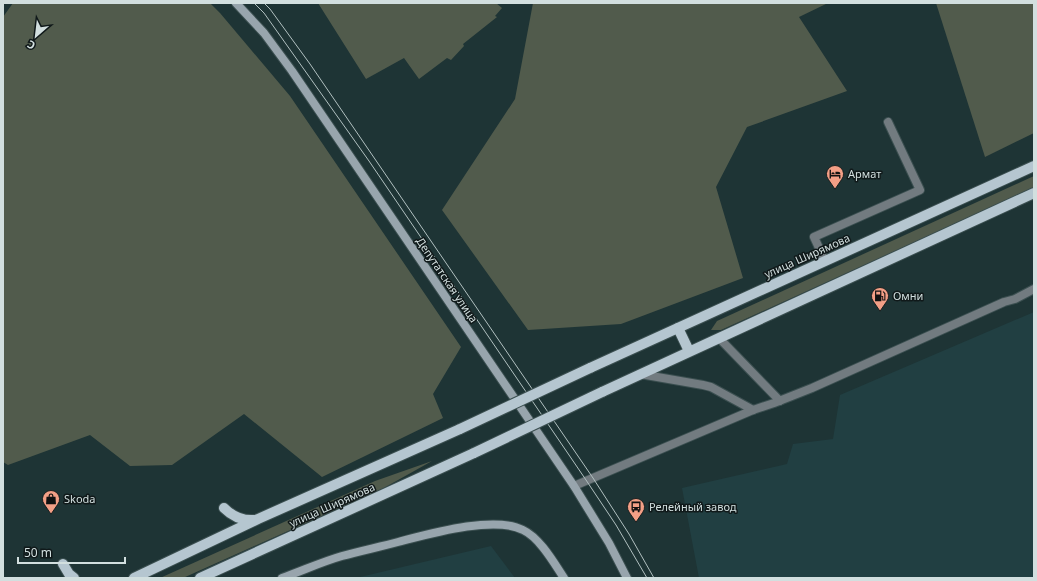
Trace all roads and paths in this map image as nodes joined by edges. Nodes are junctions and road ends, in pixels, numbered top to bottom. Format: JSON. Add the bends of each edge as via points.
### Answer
{"nodes":[{"id":1,"x":236,"y":3,"type":"edge"},
{"id":2,"x":888,"y":122,"type":"dead end"},
{"id":3,"x":1034,"y":166,"type":"edge"},
{"id":4,"x":1034,"y":193,"type":"edge"},
{"id":5,"x":825,"y":261,"type":"junction"},
{"id":6,"x":1034,"y":290,"type":"edge"},
{"id":7,"x":678,"y":328,"type":"junction"},
{"id":8,"x":719,"y":338,"type":"junction"},
{"id":9,"x":689,"y":351,"type":"junction"},
{"id":10,"x":640,"y":374,"type":"junction"},
{"id":11,"x":780,"y":401,"type":"junction"},
{"id":12,"x":754,"y":410,"type":"junction"},
{"id":13,"x":574,"y":486,"type":"junction"},
{"id":14,"x":224,"y":508,"type":"dead end"},
{"id":15,"x":258,"y":519,"type":"junction"},
{"id":16,"x":63,"y":564,"type":"dead end"},
{"id":17,"x":74,"y":578,"type":"edge"},
{"id":18,"x":134,"y":578,"type":"edge"},
{"id":19,"x":200,"y":578,"type":"edge"},
{"id":20,"x":282,"y":578,"type":"edge"},
{"id":21,"x":564,"y":578,"type":"edge"},
{"id":22,"x":628,"y":578,"type":"edge"}],
"edges":[{"from":1,"to":13,"type":"main road","name":"Депутатская улица","via":[[264,33],[292,71]]},
{"from":2,"to":5,"type":"street","via":[[920,190],[814,237]]},
{"from":3,"to":5,"type":"main road","name":"улица Ширямова"},
{"from":4,"to":8,"type":"main road"},
{"from":5,"to":7,"type":"main road","name":"улица Ширямова"},
{"from":6,"to":11,"type":"street"},
{"from":7,"to":9,"type":"main road"},
{"from":7,"to":15,"type":"main road","name":"улица Ширямова","bridge":true},
{"from":8,"to":9,"type":"main road"},
{"from":8,"to":11,"type":"street"},
{"from":9,"to":10,"type":"main road"},
{"from":10,"to":12,"type":"street","via":[[703,384]]},
{"from":10,"to":19,"type":"main road","name":"улица Ширямова","bridge":true,"via":[[474,454]]},
{"from":11,"to":12,"type":"street"},
{"from":12,"to":13,"type":"street"},
{"from":13,"to":22,"type":"main road","name":"Депутатская улица"},
{"from":14,"to":15,"type":"main road","via":[[236,518]]},
{"from":15,"to":18,"type":"main road","name":"улица Ширямова"},
{"from":16,"to":17,"type":"main road"},
{"from":20,"to":21,"type":"main road","via":[[341,556],[401,541],[458,528],[499,525],[518,528],[530,534],[545,550]]}]}
